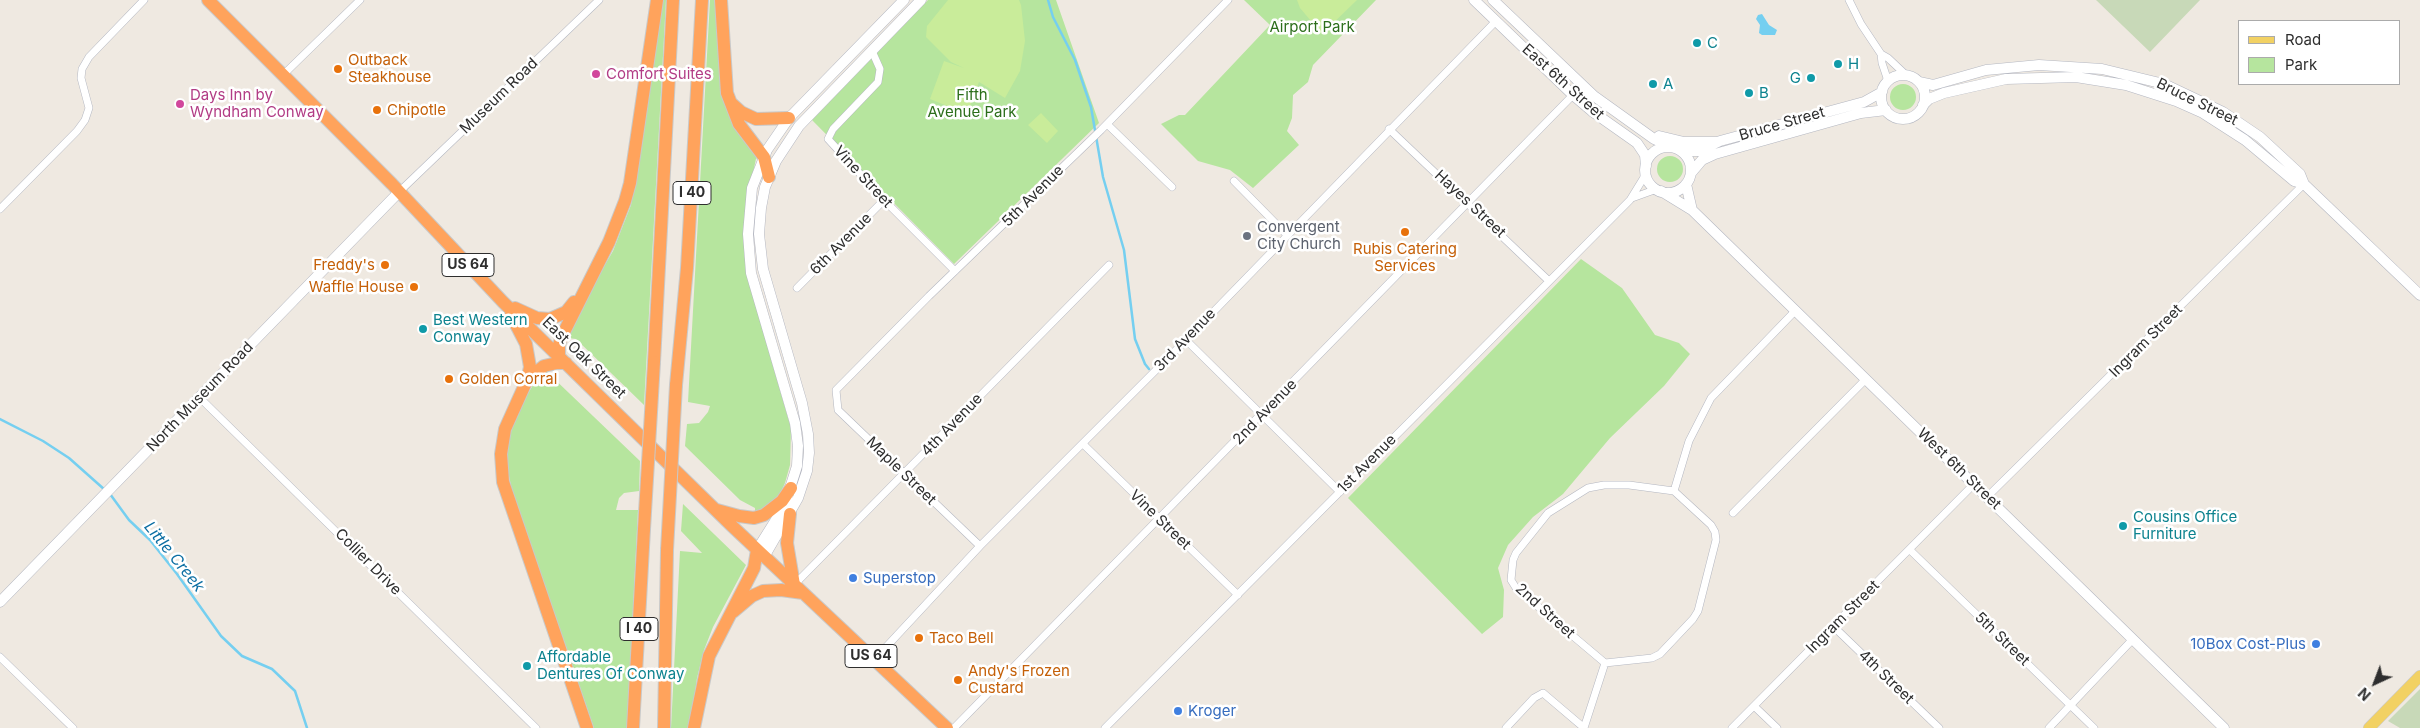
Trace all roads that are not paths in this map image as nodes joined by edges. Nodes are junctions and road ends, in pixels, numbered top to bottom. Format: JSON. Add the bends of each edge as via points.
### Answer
{"nodes":[{"id":1,"x":144,"y":0,"type":"edge"},
{"id":2,"x":208,"y":0,"type":"edge"},
{"id":3,"x":360,"y":0,"type":"edge"},
{"id":4,"x":598,"y":0,"type":"edge"},
{"id":5,"x":657,"y":0,"type":"edge"},
{"id":6,"x":673,"y":0,"type":"edge"},
{"id":7,"x":702,"y":0,"type":"edge"},
{"id":8,"x":721,"y":0,"type":"edge"},
{"id":9,"x":904,"y":0,"type":"edge"},
{"id":10,"x":921,"y":0,"type":"edge"},
{"id":11,"x":1228,"y":0,"type":"edge"},
{"id":12,"x":1474,"y":0,"type":"edge"},
{"id":13,"x":1493,"y":0,"type":"edge"},
{"id":14,"x":1849,"y":0,"type":"edge"},
{"id":15,"x":1496,"y":21,"type":"junction"},
{"id":16,"x":872,"y":52,"type":"junction"},
{"id":17,"x":1882,"y":54,"type":"junction"},
{"id":18,"x":284,"y":74,"type":"junction"},
{"id":19,"x":1906,"y":76,"type":"junction"},
{"id":20,"x":1888,"y":81,"type":"junction"},
{"id":21,"x":1919,"y":82,"type":"junction"},
{"id":22,"x":2164,"y":84,"type":"junction"},
{"id":23,"x":2126,"y":85,"type":"junction"},
{"id":24,"x":1882,"y":92,"type":"junction"},
{"id":25,"x":727,"y":93,"type":"junction"},
{"id":26,"x":1573,"y":95,"type":"junction"},
{"id":27,"x":1923,"y":105,"type":"junction"},
{"id":28,"x":1886,"y":110,"type":"junction"},
{"id":29,"x":2203,"y":113,"type":"junction"},
{"id":30,"x":789,"y":118,"type":"junction"},
{"id":31,"x":1107,"y":124,"type":"junction"},
{"id":32,"x":1636,"y":126,"type":"junction"},
{"id":33,"x":1389,"y":129,"type":"junction"},
{"id":34,"x":1720,"y":142,"type":"junction"},
{"id":35,"x":1676,"y":149,"type":"junction"},
{"id":36,"x":764,"y":157,"type":"junction"},
{"id":37,"x":1646,"y":170,"type":"junction"},
{"id":38,"x":1691,"y":173,"type":"junction"},
{"id":39,"x":769,"y":177,"type":"junction"},
{"id":40,"x":1234,"y":181,"type":"dead end"},
{"id":41,"x":1686,"y":184,"type":"junction"},
{"id":42,"x":2304,"y":184,"type":"junction"},
{"id":43,"x":1172,"y":188,"type":"dead end"},
{"id":44,"x":1659,"y":190,"type":"junction"},
{"id":45,"x":400,"y":192,"type":"junction"},
{"id":46,"x":884,"y":200,"type":"junction"},
{"id":47,"x":1630,"y":200,"type":"junction"},
{"id":48,"x":1468,"y":202,"type":"junction"},
{"id":49,"x":0,"y":209,"type":"edge"},
{"id":50,"x":1692,"y":210,"type":"junction"},
{"id":51,"x":1287,"y":235,"type":"junction"},
{"id":52,"x":1109,"y":265,"type":"dead end"},
{"id":53,"x":955,"y":271,"type":"junction"},
{"id":54,"x":593,"y":273,"type":"junction"},
{"id":55,"x":1549,"y":281,"type":"junction"},
{"id":56,"x":798,"y":288,"type":"dead end"},
{"id":57,"x":2420,"y":295,"type":"edge"},
{"id":58,"x":503,"y":302,"type":"junction"},
{"id":59,"x":1796,"y":310,"type":"junction"},
{"id":60,"x":1186,"y":340,"type":"junction"},
{"id":61,"x":563,"y":360,"type":"junction"},
{"id":62,"x":1866,"y":379,"type":"junction"},
{"id":63,"x":527,"y":380,"type":"junction"},
{"id":64,"x":836,"y":390,"type":"joint"},
{"id":65,"x":200,"y":398,"type":"junction"},
{"id":66,"x":1262,"y":415,"type":"junction"},
{"id":67,"x":1083,"y":444,"type":"junction"},
{"id":68,"x":904,"y":474,"type":"junction"},
{"id":69,"x":1974,"y":484,"type":"junction"},
{"id":70,"x":791,"y":488,"type":"junction"},
{"id":71,"x":1674,"y":491,"type":"junction"},
{"id":72,"x":1340,"y":492,"type":"junction"},
{"id":73,"x":1987,"y":497,"type":"junction"},
{"id":74,"x":715,"y":510,"type":"junction"},
{"id":75,"x":1733,"y":513,"type":"dead end"},
{"id":76,"x":790,"y":514,"type":"junction"},
{"id":77,"x":1160,"y":520,"type":"junction"},
{"id":78,"x":980,"y":546,"type":"junction"},
{"id":79,"x":1910,"y":550,"type":"junction"},
{"id":80,"x":761,"y":554,"type":"junction"},
{"id":81,"x":798,"y":589,"type":"junction"},
{"id":82,"x":1238,"y":594,"type":"junction"},
{"id":83,"x":0,"y":602,"type":"edge"},
{"id":84,"x":729,"y":615,"type":"junction"},
{"id":85,"x":1834,"y":627,"type":"junction"},
{"id":86,"x":2133,"y":639,"type":"junction"},
{"id":87,"x":0,"y":657,"type":"edge"},
{"id":88,"x":874,"y":660,"type":"junction"},
{"id":89,"x":1605,"y":663,"type":"junction"},
{"id":90,"x":2420,"y":676,"type":"edge"},
{"id":91,"x":1754,"y":706,"type":"junction"},
{"id":92,"x":2071,"y":706,"type":"junction"},
{"id":93,"x":73,"y":728,"type":"edge"},
{"id":94,"x":536,"y":728,"type":"edge"},
{"id":95,"x":587,"y":728,"type":"edge"},
{"id":96,"x":633,"y":728,"type":"edge"},
{"id":97,"x":664,"y":728,"type":"edge"},
{"id":98,"x":694,"y":728,"type":"edge"},
{"id":99,"x":947,"y":728,"type":"edge"},
{"id":100,"x":954,"y":728,"type":"edge"},
{"id":101,"x":1105,"y":728,"type":"edge"},
{"id":102,"x":1506,"y":728,"type":"edge"},
{"id":103,"x":1584,"y":728,"type":"edge"},
{"id":104,"x":1732,"y":728,"type":"edge"},
{"id":105,"x":1777,"y":728,"type":"edge"},
{"id":106,"x":1939,"y":728,"type":"edge"},
{"id":107,"x":2049,"y":728,"type":"edge"},
{"id":108,"x":2094,"y":728,"type":"edge"},
{"id":109,"x":2224,"y":728,"type":"edge"},
{"id":110,"x":2369,"y":728,"type":"edge"}],
"edges":[{"from":1,"to":49,"type":"street","via":[[89,57],[82,69],[81,78],[89,108],[85,120]]},
{"from":2,"to":18,"type":"highway","name":"East Oak Street","number":"US 64"},
{"from":3,"to":18,"type":"street"},
{"from":4,"to":45,"type":"street","name":"Museum Road"},
{"from":5,"to":54,"type":"highway","via":[[630,183],[618,222]]},
{"from":6,"to":96,"type":"highway","number":"I 40","bridge":true},
{"from":7,"to":97,"type":"highway","number":"I 40","bridge":true,"via":[[687,268],[676,385]]},
{"from":8,"to":25,"type":"highway"},
{"from":9,"to":30,"type":"street"},
{"from":10,"to":16,"type":"street"},
{"from":11,"to":31,"type":"street","name":"5th Avenue"},
{"from":12,"to":15,"type":"street","name":"East 6th Street"},
{"from":13,"to":32,"type":"street","name":"East 6th Street","via":[[1594,96]]},
{"from":14,"to":17,"type":"street"},
{"from":15,"to":26,"type":"street","name":"East 6th Street"},
{"from":15,"to":33,"type":"street","name":"3rd Avenue"},
{"from":16,"to":39,"type":"street","via":[[796,130]]},
{"from":16,"to":46,"type":"street","name":"Vine Street","via":[[880,68],[878,82],[828,136]]},
{"from":17,"to":19,"type":"street"},
{"from":17,"to":20,"type":"street"},
{"from":18,"to":45,"type":"highway","name":"East Oak Street","number":"US 64"},
{"from":19,"to":20,"type":"street"},
{"from":19,"to":21,"type":"street"},
{"from":20,"to":24,"type":"street"},
{"from":21,"to":22,"type":"street","name":"Bruce Street","via":[[1933,85],[1986,70],[2039,65],[2102,69]]},
{"from":21,"to":27,"type":"street","via":[[1925,95]]},
{"from":22,"to":23,"type":"street","via":[[2157,89],[2130,82]]},
{"from":22,"to":29,"type":"street","via":[[2171,94]]},
{"from":22,"to":42,"type":"street","name":"Bruce Street","via":[[2241,123],[2300,174]]},
{"from":23,"to":27,"type":"street","name":"Bruce Street","via":[[2076,77],[2006,79],[1944,93]]},
{"from":23,"to":29,"type":"street","name":"Bruce Street"},
{"from":24,"to":28,"type":"street"},
{"from":24,"to":34,"type":"street","name":"Bruce Street","via":[[1864,102]]},
{"from":25,"to":30,"type":"highway","via":[[734,106],[751,117],[769,120]]},
{"from":25,"to":36,"type":"highway","via":[[739,124]]},
{"from":26,"to":37,"type":"street","name":"East 6th Street","via":[[1637,143],[1645,155]]},
{"from":26,"to":48,"type":"street","name":"2nd Avenue"},
{"from":27,"to":28,"type":"street","via":[[1913,116],[1904,118]]},
{"from":28,"to":38,"type":"street","name":"Bruce Street","via":[[1861,113],[1715,154],[1702,160]]},
{"from":29,"to":42,"type":"street","name":"Bruce Street","via":[[2246,140],[2294,181]]},
{"from":30,"to":36,"type":"street"},
{"from":31,"to":43,"type":"street"},
{"from":31,"to":53,"type":"street","name":"5th Avenue"},
{"from":32,"to":34,"type":"street","via":[[1674,140]]},
{"from":32,"to":35,"type":"street","name":"East 6th Street"},
{"from":33,"to":48,"type":"street","name":"Hayes Street"},
{"from":33,"to":51,"type":"street","name":"3rd Avenue"},
{"from":34,"to":35,"type":"street","name":"Bruce Street","via":[[1699,151]]},
{"from":35,"to":37,"type":"street","via":[[1655,151]]},
{"from":35,"to":38,"type":"street","via":[[1689,160]]},
{"from":36,"to":39,"type":"highway"},
{"from":36,"to":70,"type":"street","via":[[750,202],[749,261],[753,286],[796,430],[798,461]]},
{"from":37,"to":44,"type":"street","via":[[1652,185]]},
{"from":37,"to":47,"type":"street","name":"1st Avenue"},
{"from":38,"to":41,"type":"street"},
{"from":39,"to":76,"type":"street","via":[[760,215],[762,269],[802,403],[808,434],[807,471]]},
{"from":40,"to":51,"type":"street"},
{"from":41,"to":44,"type":"street","via":[[1675,191]]},
{"from":41,"to":50,"type":"street"},
{"from":42,"to":57,"type":"street","name":"Bruce Street"},
{"from":42,"to":73,"type":"street","name":"Ingram Street"},
{"from":44,"to":47,"type":"street","name":"1st Avenue","via":[[1639,194]]},
{"from":44,"to":50,"type":"street","name":"West 6th Street"},
{"from":45,"to":58,"type":"highway","name":"East Oak Street","number":"US 64"},
{"from":45,"to":65,"type":"street","name":"North Museum Road"},
{"from":46,"to":53,"type":"street","name":"Vine Street"},
{"from":46,"to":56,"type":"street","name":"6th Avenue"},
{"from":47,"to":55,"type":"street","name":"1st Avenue"},
{"from":48,"to":55,"type":"street","name":"Hayes Street"},
{"from":48,"to":66,"type":"street","name":"2nd Avenue"},
{"from":50,"to":59,"type":"street","name":"West 6th Street"},
{"from":51,"to":60,"type":"street","name":"3rd Avenue"},
{"from":52,"to":68,"type":"street","name":"4th Avenue"},
{"from":53,"to":64,"type":"street","name":"5th Avenue"},
{"from":54,"to":58,"type":"highway","via":[[570,307],[554,318],[528,315]]},
{"from":54,"to":61,"type":"highway","via":[[559,344]]},
{"from":55,"to":72,"type":"street","name":"1st Avenue"},
{"from":58,"to":61,"type":"highway","name":"East Oak Street","number":"US 64"},
{"from":58,"to":63,"type":"highway","via":[[526,344],[530,367]]},
{"from":59,"to":62,"type":"street","name":"West 6th Street"},
{"from":59,"to":71,"type":"street","via":[[1711,398],[1689,442]]},
{"from":60,"to":66,"type":"street"},
{"from":60,"to":67,"type":"street","name":"3rd Avenue"},
{"from":61,"to":63,"type":"highway","via":[[544,366]]},
{"from":61,"to":74,"type":"highway","name":"East Oak Street","number":"US 64"},
{"from":62,"to":69,"type":"street","name":"West 6th Street"},
{"from":62,"to":75,"type":"street"},
{"from":63,"to":95,"type":"highway","via":[[504,429],[502,477]]},
{"from":64,"to":68,"type":"street","name":"Maple Street","via":[[838,410]]},
{"from":65,"to":83,"type":"street","name":"North Museum Road"},
{"from":65,"to":94,"type":"street","name":"Collier Drive"},
{"from":66,"to":72,"type":"street"},
{"from":66,"to":77,"type":"street","name":"2nd Avenue"},
{"from":67,"to":77,"type":"street","name":"Vine Street"},
{"from":67,"to":78,"type":"street","name":"3rd Avenue"},
{"from":68,"to":78,"type":"street","name":"Maple Street"},
{"from":68,"to":81,"type":"street","name":"4th Avenue"},
{"from":69,"to":73,"type":"street","name":"West 6th Street"},
{"from":69,"to":79,"type":"street","name":"Ingram Street"},
{"from":70,"to":74,"type":"highway","via":[[782,502],[754,518]]},
{"from":70,"to":80,"type":"street"},
{"from":71,"to":89,"type":"street","via":[[1715,532],[1716,540],[1698,611],[1660,654],[1652,658]]},
{"from":71,"to":89,"type":"street","name":"2nd Street","via":[[1629,484],[1588,488],[1548,514],[1513,560],[1511,580],[1516,588]]},
{"from":72,"to":82,"type":"street","name":"1st Avenue"},
{"from":73,"to":86,"type":"street","name":"West 6th Street"},
{"from":74,"to":80,"type":"highway","name":"East Oak Street","number":"US 64"},
{"from":76,"to":80,"type":"street"},
{"from":76,"to":81,"type":"highway","via":[[787,543]]},
{"from":77,"to":82,"type":"street","name":"Vine Street"},
{"from":77,"to":100,"type":"street","name":"2nd Avenue"},
{"from":78,"to":88,"type":"street","name":"3rd Avenue"},
{"from":79,"to":85,"type":"street","name":"Ingram Street"},
{"from":79,"to":92,"type":"street","name":"5th Street"},
{"from":80,"to":81,"type":"highway","name":"East Oak Street","number":"US 64"},
{"from":80,"to":84,"type":"highway"},
{"from":81,"to":84,"type":"highway","via":[[763,591]]},
{"from":81,"to":88,"type":"highway","name":"East Oak Street","number":"US 64"},
{"from":82,"to":101,"type":"street","name":"1st Avenue"},
{"from":84,"to":98,"type":"highway","via":[[708,660]]},
{"from":85,"to":91,"type":"street","name":"Ingram Street"},
{"from":85,"to":106,"type":"street","name":"4th Street"},
{"from":86,"to":92,"type":"street"},
{"from":86,"to":109,"type":"street","name":"West 6th Street"},
{"from":87,"to":93,"type":"street"},
{"from":88,"to":99,"type":"highway","name":"East Oak Street","number":"US 64"},
{"from":89,"to":103,"type":"street"},
{"from":90,"to":110,"type":"main road"},
{"from":91,"to":104,"type":"street","name":"Ingram Street"},
{"from":91,"to":105,"type":"street"},
{"from":92,"to":107,"type":"street"},
{"from":92,"to":108,"type":"street","name":"5th Street"},
{"from":102,"to":103,"type":"street","via":[[1541,693]]}]}
